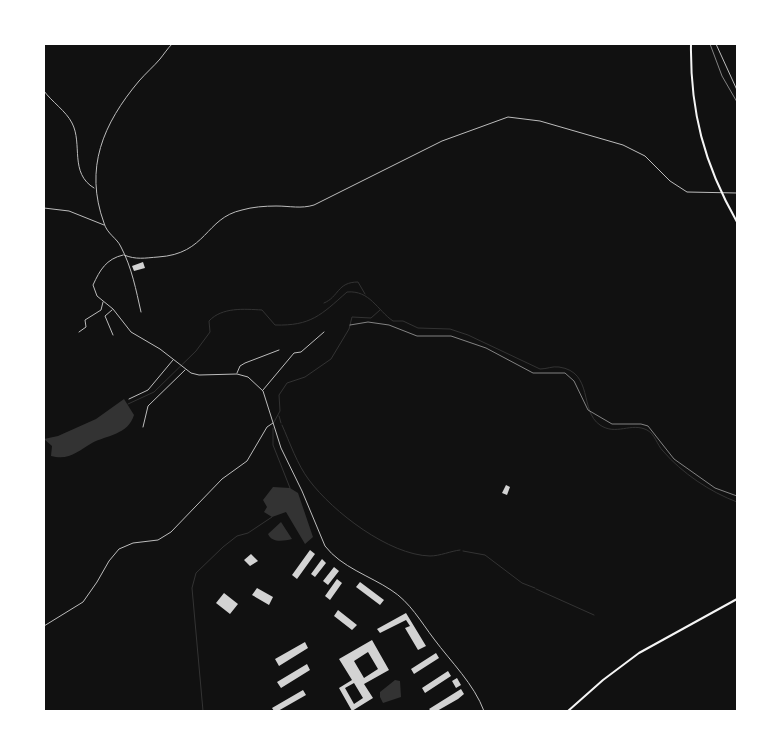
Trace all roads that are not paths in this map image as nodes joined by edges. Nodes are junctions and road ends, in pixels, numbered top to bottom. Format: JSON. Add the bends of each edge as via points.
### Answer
{"nodes":[{"id":1,"x":172,"y":44,"type":"edge"},
{"id":2,"x":690,"y":44,"type":"edge"},
{"id":3,"x":716,"y":44,"type":"edge"},
{"id":4,"x":737,"y":90,"type":"edge"},
{"id":5,"x":44,"y":91,"type":"edge"},
{"id":6,"x":94,"y":188,"type":"junction"},
{"id":7,"x":737,"y":193,"type":"edge"},
{"id":8,"x":44,"y":208,"type":"edge"},
{"id":9,"x":737,"y":222,"type":"edge"},
{"id":10,"x":104,"y":225,"type":"junction"},
{"id":11,"x":124,"y":255,"type":"junction"},
{"id":12,"x":103,"y":302,"type":"junction"},
{"id":13,"x":113,"y":309,"type":"junction"},
{"id":14,"x":101,"y":310,"type":"junction"},
{"id":15,"x":141,"y":312,"type":"dead end"},
{"id":16,"x":105,"y":316,"type":"junction"},
{"id":17,"x":79,"y":332,"type":"dead end"},
{"id":18,"x":324,"y":332,"type":"dead end"},
{"id":19,"x":113,"y":335,"type":"dead end"},
{"id":20,"x":279,"y":350,"type":"dead end"},
{"id":21,"x":174,"y":359,"type":"junction"},
{"id":22,"x":185,"y":369,"type":"junction"},
{"id":23,"x":237,"y":374,"type":"junction"},
{"id":24,"x":263,"y":391,"type":"junction"},
{"id":25,"x":129,"y":399,"type":"dead end"},
{"id":26,"x":273,"y":423,"type":"junction"},
{"id":27,"x":142,"y":427,"type":"dead end"},
{"id":28,"x":737,"y":599,"type":"edge"},
{"id":29,"x":44,"y":626,"type":"edge"},
{"id":30,"x":484,"y":711,"type":"edge"},
{"id":31,"x":568,"y":711,"type":"edge"}],
"edges":[{"from":1,"to":6,"type":"street","via":[[134,88],[110,125],[96,160]]},
{"from":2,"to":9,"type":"main road","via":[[696,117],[710,169]]},
{"from":3,"to":4,"type":"street"},
{"from":5,"to":6,"type":"street","via":[[73,124],[80,170]]},
{"from":6,"to":10,"type":"street"},
{"from":7,"to":11,"type":"street","via":[[693,193],[680,189],[645,156],[616,142],[540,121],[506,117],[442,141],[312,206],[266,206],[232,213],[194,247],[178,255],[142,259]]},
{"from":8,"to":10,"type":"street","via":[[69,211]]},
{"from":10,"to":11,"type":"street"},
{"from":11,"to":12,"type":"street","via":[[103,265],[94,284],[94,292]]},
{"from":11,"to":15,"type":"street","via":[[131,268]]},
{"from":12,"to":13,"type":"street"},
{"from":12,"to":14,"type":"street"},
{"from":13,"to":16,"type":"street"},
{"from":13,"to":21,"type":"street","via":[[131,332]]},
{"from":14,"to":16,"type":"street"},
{"from":14,"to":17,"type":"street","via":[[86,320],[86,327]]},
{"from":16,"to":19,"type":"street"},
{"from":18,"to":24,"type":"street","via":[[300,352],[294,353]]},
{"from":20,"to":23,"type":"street","via":[[245,363]]},
{"from":21,"to":22,"type":"street"},
{"from":21,"to":25,"type":"street","via":[[148,390]]},
{"from":22,"to":23,"type":"street","via":[[199,375]]},
{"from":22,"to":27,"type":"street","via":[[148,406]]},
{"from":23,"to":24,"type":"street","via":[[248,377]]},
{"from":24,"to":26,"type":"street"},
{"from":26,"to":29,"type":"street","via":[[267,427],[246,461],[222,479],[171,532],[158,540],[133,543],[119,549],[83,602]]},
{"from":26,"to":30,"type":"street","via":[[325,546],[343,563],[406,602],[473,691]]},
{"from":28,"to":31,"type":"main road","via":[[639,653]]}]}
